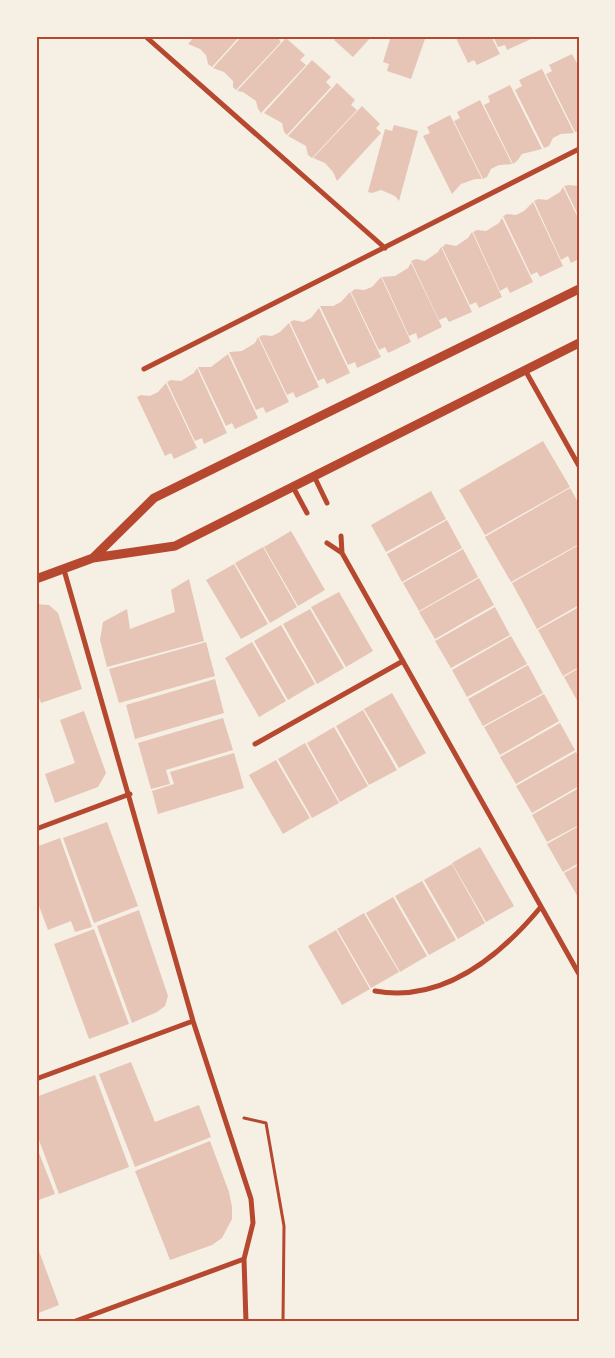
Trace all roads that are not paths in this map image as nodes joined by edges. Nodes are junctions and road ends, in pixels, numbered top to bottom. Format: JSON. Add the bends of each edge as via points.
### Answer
{"nodes":[{"id":1,"x":145,"y":36,"type":"edge"},
{"id":2,"x":579,"y":150,"type":"edge"},
{"id":3,"x":385,"y":248,"type":"junction"},
{"id":4,"x":579,"y":289,"type":"edge"},
{"id":5,"x":579,"y":343,"type":"edge"},
{"id":6,"x":144,"y":369,"type":"dead end"},
{"id":7,"x":525,"y":370,"type":"junction"},
{"id":8,"x":579,"y":466,"type":"edge"},
{"id":9,"x":314,"y":476,"type":"junction"},
{"id":10,"x":293,"y":487,"type":"junction"},
{"id":11,"x":326,"y":503,"type":"dead end"},
{"id":12,"x":307,"y":513,"type":"dead end"},
{"id":13,"x":341,"y":536,"type":"dead end"},
{"id":14,"x":327,"y":543,"type":"dead end"},
{"id":15,"x":342,"y":553,"type":"junction"},
{"id":16,"x":93,"y":558,"type":"junction"},
{"id":17,"x":64,"y":570,"type":"junction"},
{"id":18,"x":36,"y":579,"type":"edge"},
{"id":19,"x":403,"y":661,"type":"junction"},
{"id":20,"x":255,"y":744,"type":"dead end"},
{"id":21,"x":130,"y":794,"type":"junction"},
{"id":22,"x":36,"y":829,"type":"edge"},
{"id":23,"x":540,"y":908,"type":"junction"},
{"id":24,"x":579,"y":974,"type":"edge"},
{"id":25,"x":375,"y":991,"type":"dead end"},
{"id":26,"x":193,"y":1021,"type":"junction"},
{"id":27,"x":36,"y":1079,"type":"edge"},
{"id":28,"x":244,"y":1258,"type":"junction"},
{"id":29,"x":73,"y":1322,"type":"edge"},
{"id":30,"x":246,"y":1322,"type":"edge"}],
"edges":[{"from":1,"to":3,"type":"street"},
{"from":2,"to":3,"type":"street"},
{"from":3,"to":6,"type":"street"},
{"from":4,"to":16,"type":"street","via":[[154,498]]},
{"from":5,"to":7,"type":"street"},
{"from":7,"to":8,"type":"street"},
{"from":7,"to":9,"type":"street"},
{"from":9,"to":10,"type":"street"},
{"from":9,"to":11,"type":"street"},
{"from":10,"to":12,"type":"street"},
{"from":10,"to":16,"type":"street","via":[[175,546]]},
{"from":13,"to":15,"type":"street"},
{"from":14,"to":15,"type":"street"},
{"from":15,"to":19,"type":"street"},
{"from":16,"to":17,"type":"street"},
{"from":17,"to":18,"type":"street"},
{"from":17,"to":21,"type":"street"},
{"from":19,"to":20,"type":"street"},
{"from":19,"to":23,"type":"street"},
{"from":21,"to":22,"type":"street"},
{"from":21,"to":26,"type":"street"},
{"from":23,"to":24,"type":"street"},
{"from":23,"to":25,"type":"street","via":[[494,954],[454,980],[436,988],[403,995]]},
{"from":26,"to":27,"type":"street"},
{"from":26,"to":28,"type":"street","via":[[251,1199],[251,1236]]},
{"from":28,"to":29,"type":"street"},
{"from":28,"to":30,"type":"street"}]}
